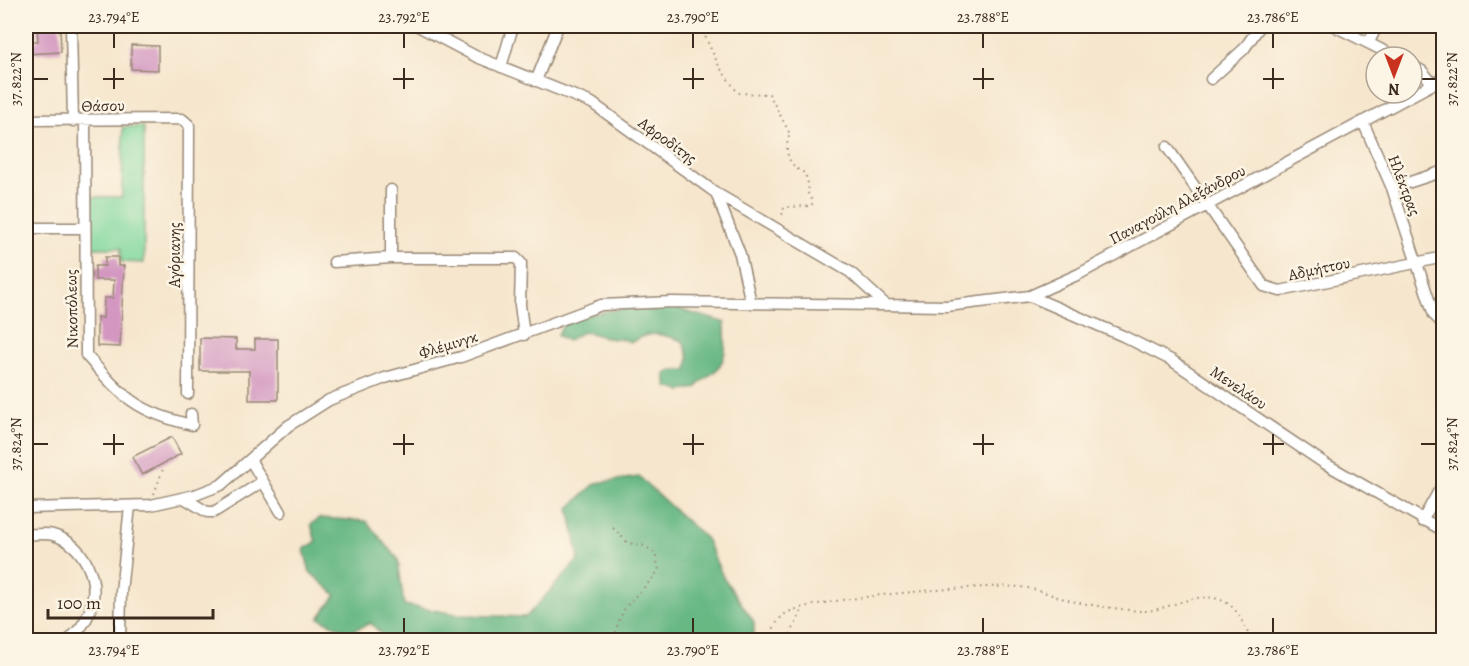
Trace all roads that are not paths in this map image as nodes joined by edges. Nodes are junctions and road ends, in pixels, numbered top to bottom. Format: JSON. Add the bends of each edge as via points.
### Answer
{"nodes":[{"id":1,"x":71,"y":26,"type":"edge"},
{"id":2,"x":418,"y":26,"type":"edge"},
{"id":3,"x":513,"y":26,"type":"edge"},
{"id":4,"x":558,"y":26,"type":"edge"},
{"id":5,"x":1260,"y":26,"type":"edge"},
{"id":6,"x":1334,"y":26,"type":"edge"},
{"id":7,"x":1377,"y":26,"type":"edge"},
{"id":8,"x":1369,"y":42,"type":"junction"},
{"id":9,"x":1374,"y":45,"type":"edge"},
{"id":10,"x":501,"y":67,"type":"junction"},
{"id":11,"x":1424,"y":73,"type":"edge"},
{"id":12,"x":1443,"y":78,"type":"edge"},
{"id":13,"x":1211,"y":79,"type":"dead end"},
{"id":14,"x":536,"y":81,"type":"junction"},
{"id":15,"x":1433,"y":84,"type":"junction"},
{"id":16,"x":182,"y":118,"type":"joint"},
{"id":17,"x":26,"y":120,"type":"edge"},
{"id":18,"x":73,"y":121,"type":"junction"},
{"id":19,"x":86,"y":121,"type":"junction"},
{"id":20,"x":1363,"y":122,"type":"junction"},
{"id":21,"x":1167,"y":147,"type":"dead end"},
{"id":22,"x":1443,"y":171,"type":"edge"},
{"id":23,"x":1392,"y":189,"type":"junction"},
{"id":24,"x":391,"y":190,"type":"dead end"},
{"id":25,"x":716,"y":193,"type":"junction"},
{"id":26,"x":1207,"y":204,"type":"junction"},
{"id":27,"x":26,"y":228,"type":"edge"},
{"id":28,"x":85,"y":228,"type":"junction"},
{"id":29,"x":1443,"y":257,"type":"edge"},
{"id":30,"x":391,"y":258,"type":"junction"},
{"id":31,"x":334,"y":262,"type":"dead end"},
{"id":32,"x":1417,"y":263,"type":"junction"},
{"id":33,"x":1029,"y":296,"type":"junction"},
{"id":34,"x":751,"y":303,"type":"junction"},
{"id":35,"x":886,"y":305,"type":"junction"},
{"id":36,"x":909,"y":306,"type":"joint"},
{"id":37,"x":1443,"y":324,"type":"edge"},
{"id":38,"x":524,"y":335,"type":"junction"},
{"id":39,"x":189,"y":394,"type":"dead end"},
{"id":40,"x":191,"y":414,"type":"dead end"},
{"id":41,"x":251,"y":460,"type":"junction"},
{"id":42,"x":262,"y":482,"type":"junction"},
{"id":43,"x":1443,"y":482,"type":"edge"},
{"id":44,"x":184,"y":498,"type":"junction"},
{"id":45,"x":130,"y":506,"type":"junction"},
{"id":46,"x":26,"y":508,"type":"edge"},
{"id":47,"x":281,"y":512,"type":"dead end"},
{"id":48,"x":1422,"y":521,"type":"junction"},
{"id":49,"x":1443,"y":531,"type":"edge"},
{"id":50,"x":26,"y":534,"type":"edge"},
{"id":51,"x":69,"y":640,"type":"edge"},
{"id":52,"x":120,"y":640,"type":"edge"}],
"edges":[{"from":1,"to":18,"type":"street"},
{"from":2,"to":10,"type":"street","name":"Αφροδίτης"},
{"from":3,"to":10,"type":"street"},
{"from":4,"to":14,"type":"street"},
{"from":5,"to":13,"type":"street","via":[[1234,59]]},
{"from":6,"to":8,"type":"street"},
{"from":7,"to":8,"type":"street"},
{"from":8,"to":9,"type":"street"},
{"from":10,"to":14,"type":"street","name":"Αφροδίτης"},
{"from":11,"to":15,"type":"street"},
{"from":12,"to":15,"type":"street","name":"Παναγούλη Αλεξάνδρου"},
{"from":14,"to":25,"type":"street","name":"Αφροδίτης","via":[[592,103]]},
{"from":15,"to":20,"type":"street","name":"Παναγούλη Αλεξάνδρου"},
{"from":16,"to":19,"type":"street","name":"Θάσου"},
{"from":16,"to":39,"type":"street","name":"Αγόριανης","via":[[189,125],[190,139]]},
{"from":17,"to":18,"type":"street","name":"Θάσου"},
{"from":18,"to":19,"type":"street","name":"Θάσου"},
{"from":19,"to":28,"type":"street","name":"Νικοπόλεως"},
{"from":20,"to":23,"type":"street","name":"Ηλέκτρας"},
{"from":20,"to":26,"type":"street","name":"Παναγούλη Αλεξάνδρου"},
{"from":21,"to":26,"type":"street"},
{"from":22,"to":23,"type":"street"},
{"from":23,"to":32,"type":"street","name":"Ηλέκτρας"},
{"from":24,"to":30,"type":"street"},
{"from":25,"to":34,"type":"street","via":[[740,254]]},
{"from":25,"to":35,"type":"street","name":"Αφροδίτης","via":[[824,254]]},
{"from":26,"to":32,"type":"street","name":"Αδμήττου","via":[[1264,286],[1274,292]]},
{"from":26,"to":33,"type":"street","name":"Παναγούλη Αλεξάνδρου","via":[[1079,274]]},
{"from":27,"to":28,"type":"street"},
{"from":28,"to":40,"type":"street","name":"Νικοπόλεως","via":[[86,355],[137,407],[192,425]]},
{"from":29,"to":32,"type":"street","name":"Αδμήττου"},
{"from":30,"to":31,"type":"street"},
{"from":30,"to":38,"type":"street","via":[[516,258],[521,263]]},
{"from":32,"to":37,"type":"street","name":"Ηλέκτρας","via":[[1434,315]]},
{"from":33,"to":36,"type":"street","name":"Παναγούλη Αλεξάνδρου"},
{"from":33,"to":48,"type":"street","name":"Μενελάου","via":[[1171,360],[1324,463]]},
{"from":34,"to":35,"type":"street","name":"Φλέμινγκ"},
{"from":34,"to":38,"type":"street","name":"Φλέμινγκ","via":[[601,305]]},
{"from":35,"to":36,"type":"street","name":"Φλέμινγκ"},
{"from":38,"to":41,"type":"street","name":"Φλέμινγκ","via":[[385,378],[329,400],[288,426]]},
{"from":41,"to":42,"type":"street"},
{"from":41,"to":44,"type":"street","name":"Φλέμινγκ","via":[[221,485]]},
{"from":42,"to":44,"type":"street","via":[[214,512]]},
{"from":42,"to":47,"type":"street"},
{"from":43,"to":48,"type":"street"},
{"from":44,"to":45,"type":"street","name":"Φλέμινγκ"},
{"from":45,"to":46,"type":"street","name":"Φλέμινγκ"},
{"from":45,"to":52,"type":"street"},
{"from":48,"to":49,"type":"street","name":"Μενελάου"},
{"from":50,"to":51,"type":"street","via":[[65,540],[83,555],[90,569],[91,610]]}]}
